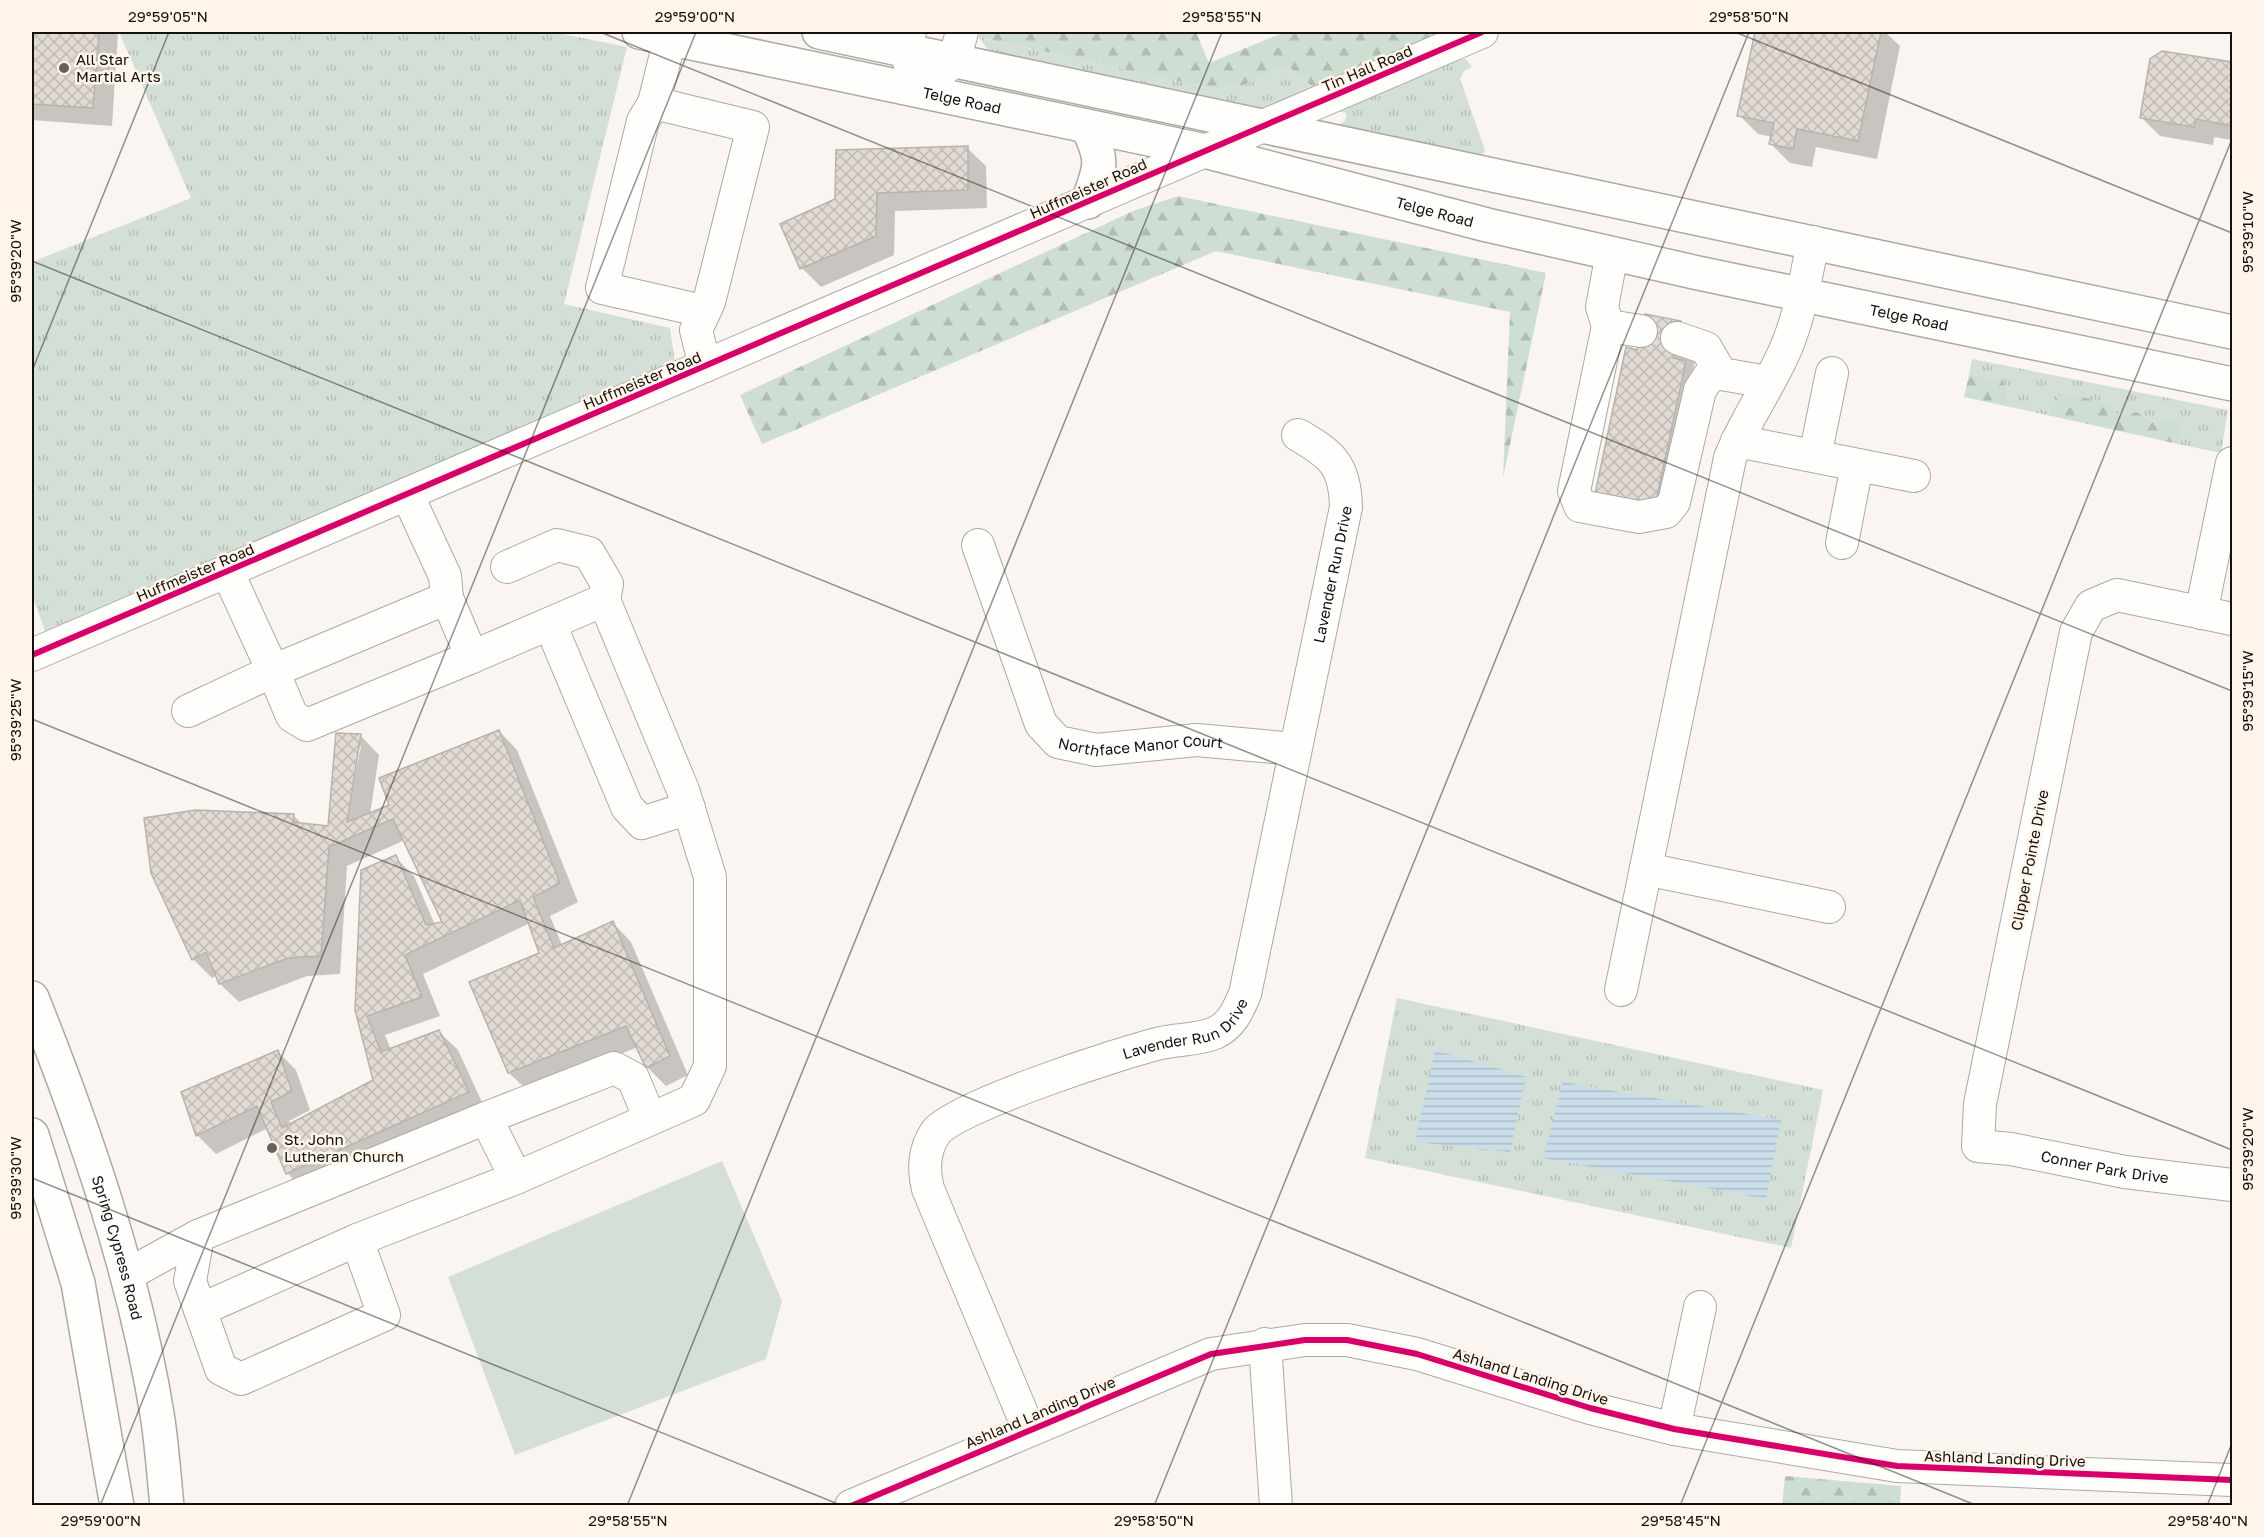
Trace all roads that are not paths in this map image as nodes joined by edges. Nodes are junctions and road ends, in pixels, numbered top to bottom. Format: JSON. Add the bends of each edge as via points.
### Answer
{"nodes":[{"id":1,"x":819,"y":32,"type":"edge"},
{"id":2,"x":1482,"y":32,"type":"edge"},
{"id":3,"x":654,"y":35,"type":"edge"},
{"id":4,"x":908,"y":41,"type":"edge"},
{"id":5,"x":958,"y":46,"type":"edge"},
{"id":6,"x":919,"y":90,"type":"junction"},
{"id":7,"x":654,"y":103,"type":"junction"},
{"id":8,"x":1087,"y":126,"type":"junction"},
{"id":9,"x":1261,"y":126,"type":"junction"},
{"id":10,"x":1201,"y":150,"type":"junction"},
{"id":11,"x":1088,"y":202,"type":"junction"},
{"id":12,"x":1813,"y":242,"type":"junction"},
{"id":13,"x":1612,"y":253,"type":"junction"},
{"id":14,"x":1802,"y":293,"type":"junction"},
{"id":15,"x":703,"y":311,"type":"junction"},
{"id":16,"x":1608,"y":326,"type":"junction"},
{"id":17,"x":1641,"y":332,"type":"dead end"},
{"id":18,"x":2232,"y":332,"type":"edge"},
{"id":19,"x":1677,"y":338,"type":"dead end"},
{"id":20,"x":705,"y":366,"type":"junction"},
{"id":21,"x":1832,"y":373,"type":"dead end"},
{"id":22,"x":1721,"y":374,"type":"junction"},
{"id":23,"x":1768,"y":382,"type":"junction"},
{"id":24,"x":2232,"y":384,"type":"edge"},
{"id":25,"x":1298,"y":435,"type":"dead end"},
{"id":26,"x":1737,"y":441,"type":"junction"},
{"id":27,"x":1815,"y":456,"type":"junction"},
{"id":28,"x":2232,"y":463,"type":"edge"},
{"id":29,"x":1857,"y":465,"type":"junction"},
{"id":30,"x":1914,"y":476,"type":"dead end"},
{"id":31,"x":407,"y":494,"type":"junction"},
{"id":32,"x":1842,"y":543,"type":"dead end"},
{"id":33,"x":978,"y":545,"type":"dead end"},
{"id":34,"x":507,"y":567,"type":"dead end"},
{"id":35,"x":227,"y":571,"type":"junction"},
{"id":36,"x":447,"y":598,"type":"junction"},
{"id":37,"x":604,"y":600,"type":"junction"},
{"id":38,"x":2201,"y":613,"type":"junction"},
{"id":39,"x":2232,"y":619,"type":"edge"},
{"id":40,"x":550,"y":624,"type":"junction"},
{"id":41,"x":32,"y":655,"type":"edge"},
{"id":42,"x":472,"y":657,"type":"junction"},
{"id":43,"x":273,"y":672,"type":"junction"},
{"id":44,"x":188,"y":711,"type":"dead end"},
{"id":45,"x":1295,"y":749,"type":"junction"},
{"id":46,"x":689,"y":808,"type":"junction"},
{"id":47,"x":1646,"y":869,"type":"junction"},
{"id":48,"x":1828,"y":907,"type":"dead end"},
{"id":49,"x":1621,"y":990,"type":"dead end"},
{"id":50,"x":32,"y":998,"type":"edge"},
{"id":51,"x":486,"y":1118,"type":"junction"},
{"id":52,"x":650,"y":1119,"type":"junction"},
{"id":53,"x":32,"y":1135,"type":"edge"},
{"id":54,"x":1978,"y":1146,"type":"joint"},
{"id":55,"x":516,"y":1178,"type":"junction"},
{"id":56,"x":2232,"y":1185,"type":"edge"},
{"id":57,"x":198,"y":1236,"type":"junction"},
{"id":58,"x":357,"y":1240,"type":"junction"},
{"id":59,"x":127,"y":1275,"type":"junction"},
{"id":60,"x":190,"y":1281,"type":"junction"},
{"id":61,"x":78,"y":1283,"type":"junction"},
{"id":62,"x":1700,"y":1307,"type":"dead end"},
{"id":63,"x":200,"y":1310,"type":"junction"},
{"id":64,"x":1265,"y":1344,"type":"junction"},
{"id":65,"x":1674,"y":1429,"type":"junction"},
{"id":66,"x":1029,"y":1430,"type":"junction"},
{"id":67,"x":2232,"y":1480,"type":"edge"},
{"id":68,"x":117,"y":1506,"type":"edge"},
{"id":69,"x":167,"y":1506,"type":"edge"},
{"id":70,"x":851,"y":1506,"type":"edge"},
{"id":71,"x":1276,"y":1506,"type":"edge"}],
"edges":[{"from":1,"to":4,"type":"main road"},
{"from":2,"to":9,"type":"street","name":"Tin Hall Road"},
{"from":3,"to":6,"type":"main road","name":"Telge Road"},
{"from":3,"to":7,"type":"street"},
{"from":4,"to":5,"type":"main road"},
{"from":4,"to":6,"type":"street"},
{"from":5,"to":6,"type":"street"},
{"from":5,"to":9,"type":"main road"},
{"from":6,"to":8,"type":"main road","name":"Telge Road"},
{"from":7,"to":15,"type":"street","via":[[753,128],[709,302]]},
{"from":7,"to":15,"type":"street","via":[[643,121],[602,288]]},
{"from":8,"to":10,"type":"main road","name":"Telge Road"},
{"from":8,"to":11,"type":"main road","via":[[1100,153],[1099,172]]},
{"from":9,"to":10,"type":"street","name":"Huffmeister Road"},
{"from":9,"to":12,"type":"main road"},
{"from":10,"to":11,"type":"street","name":"Huffmeister Road"},
{"from":10,"to":13,"type":"main road","name":"Telge Road","via":[[1487,225]]},
{"from":11,"to":20,"type":"street","name":"Huffmeister Road"},
{"from":12,"to":14,"type":"street"},
{"from":12,"to":18,"type":"main road"},
{"from":13,"to":14,"type":"main road","name":"Telge Road"},
{"from":13,"to":16,"type":"street","via":[[1602,307]]},
{"from":14,"to":23,"type":"street","via":[[1794,327]]},
{"from":14,"to":24,"type":"main road","name":"Telge Road"},
{"from":15,"to":20,"type":"street","via":[[696,330]]},
{"from":16,"to":17,"type":"street"},
{"from":16,"to":22,"type":"street","via":[[1574,491],[1580,506],[1639,517],[1666,512],[1674,502],[1700,390],[1709,376]]},
{"from":19,"to":22,"type":"street","via":[[1706,348]]},
{"from":20,"to":31,"type":"street","name":"Huffmeister Road"},
{"from":21,"to":27,"type":"street"},
{"from":22,"to":23,"type":"street"},
{"from":23,"to":26,"type":"street"},
{"from":25,"to":45,"type":"street","name":"Lavender Run Drive","via":[[1323,449],[1339,466],[1346,507]]},
{"from":26,"to":27,"type":"street"},
{"from":26,"to":47,"type":"street","via":[[1730,458]]},
{"from":27,"to":29,"type":"street"},
{"from":28,"to":38,"type":"street"},
{"from":29,"to":30,"type":"street"},
{"from":29,"to":32,"type":"street"},
{"from":31,"to":35,"type":"street","name":"Huffmeister Road"},
{"from":31,"to":36,"type":"street","via":[[445,576]]},
{"from":33,"to":45,"type":"street","name":"Northface Manor Court","via":[[1041,724],[1058,742],[1095,750],[1197,740]]},
{"from":34,"to":37,"type":"street","via":[[557,545],[589,553],[607,584]]},
{"from":35,"to":41,"type":"street","name":"Huffmeister Road"},
{"from":35,"to":43,"type":"street"},
{"from":36,"to":42,"type":"street"},
{"from":36,"to":43,"type":"street"},
{"from":37,"to":40,"type":"street"},
{"from":37,"to":46,"type":"street"},
{"from":38,"to":39,"type":"street"},
{"from":38,"to":54,"type":"street","name":"Clipper Pointe Drive","via":[[2117,595],[2091,606],[2076,632],[1980,1104]]},
{"from":40,"to":42,"type":"street"},
{"from":40,"to":46,"type":"street","via":[[627,807],[642,823]]},
{"from":42,"to":43,"type":"street","via":[[307,725],[292,717]]},
{"from":43,"to":44,"type":"street"},
{"from":45,"to":66,"type":"street","name":"Lavender Run Drive","via":[[1245,994],[1227,1025],[1214,1033],[1161,1043],[1025,1088],[955,1119],[937,1131],[930,1145],[924,1174],[928,1189]]},
{"from":46,"to":52,"type":"street","via":[[710,877],[710,1066],[693,1100]]},
{"from":47,"to":48,"type":"street"},
{"from":47,"to":49,"type":"street"},
{"from":50,"to":59,"type":"main road","name":"Spring Cypress Road","via":[[62,1074]]},
{"from":51,"to":52,"type":"street","via":[[614,1068],[633,1078]]},
{"from":51,"to":55,"type":"street"},
{"from":51,"to":57,"type":"street"},
{"from":52,"to":55,"type":"street"},
{"from":53,"to":61,"type":"main road"},
{"from":54,"to":56,"type":"street","name":"Conner Park Drive","via":[[2125,1172]]},
{"from":55,"to":58,"type":"street"},
{"from":57,"to":59,"type":"street"},
{"from":57,"to":60,"type":"street"},
{"from":58,"to":63,"type":"street"},
{"from":58,"to":63,"type":"street","via":[[384,1315],[241,1379],[221,1369]]},
{"from":59,"to":60,"type":"street"},
{"from":59,"to":61,"type":"main road"},
{"from":59,"to":69,"type":"main road","name":"Spring Cypress Road","via":[[158,1420]]},
{"from":60,"to":63,"type":"street"},
{"from":61,"to":68,"type":"main road"},
{"from":62,"to":65,"type":"street"},
{"from":64,"to":65,"type":"street","name":"Ashland Landing Drive","via":[[1347,1340],[1417,1354],[1590,1408]]},
{"from":64,"to":66,"type":"street","name":"Ashland Landing Drive","via":[[1212,1354]]},
{"from":64,"to":71,"type":"street"},
{"from":65,"to":67,"type":"street","name":"Ashland Landing Drive","via":[[1898,1466]]},
{"from":66,"to":70,"type":"street","name":"Ashland Landing Drive"}]}
